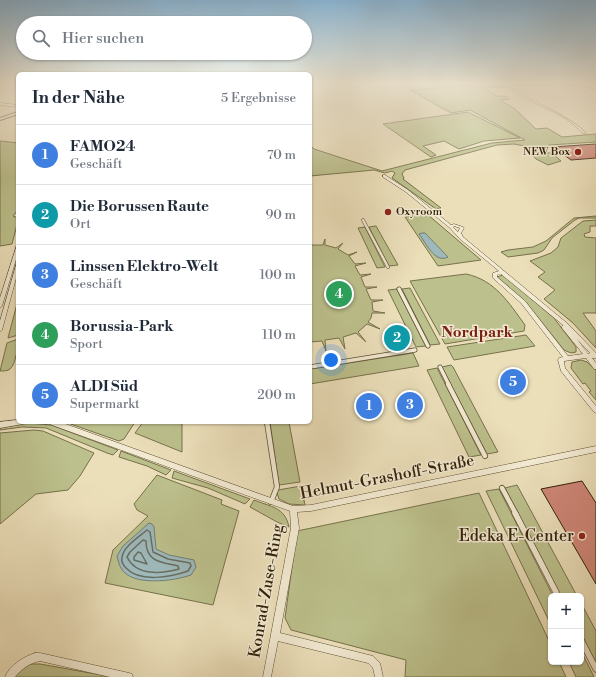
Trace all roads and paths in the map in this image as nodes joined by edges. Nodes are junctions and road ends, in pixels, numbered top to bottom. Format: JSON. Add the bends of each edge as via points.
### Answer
{"nodes":[{"id":1,"x":13,"y":115,"type":"edge"},
{"id":2,"x":558,"y":115,"type":"edge"},
{"id":3,"x":0,"y":119,"type":"edge"},
{"id":4,"x":585,"y":133,"type":"dead end"},
{"id":5,"x":384,"y":176,"type":"dead end"},
{"id":6,"x":363,"y":220,"type":"dead end"},
{"id":7,"x":451,"y":227,"type":"junction"},
{"id":8,"x":461,"y":238,"type":"junction"},
{"id":9,"x":16,"y":253,"type":"edge"},
{"id":10,"x":388,"y":267,"type":"dead end"},
{"id":11,"x":16,"y":270,"type":"edge"},
{"id":12,"x":502,"y":272,"type":"junction"},
{"id":13,"x":399,"y":289,"type":"dead end"},
{"id":14,"x":0,"y":306,"type":"edge"},
{"id":15,"x":555,"y":315,"type":"junction"},
{"id":16,"x":0,"y":330,"type":"edge"},
{"id":17,"x":428,"y":346,"type":"dead end"},
{"id":18,"x":415,"y":350,"type":"dead end"},
{"id":19,"x":587,"y":355,"type":"junction"},
{"id":20,"x":596,"y":356,"type":"edge"},
{"id":21,"x":567,"y":358,"type":"junction"},
{"id":22,"x":596,"y":366,"type":"edge"},
{"id":23,"x":312,"y":367,"type":"edge"},
{"id":24,"x":440,"y":367,"type":"dead end"},
{"id":25,"x":596,"y":410,"type":"edge"},
{"id":26,"x":16,"y":423,"type":"edge"},
{"id":27,"x":57,"y":424,"type":"edge"},
{"id":28,"x":267,"y":424,"type":"edge"},
{"id":29,"x":0,"y":425,"type":"edge"},
{"id":30,"x":596,"y":449,"type":"edge"},
{"id":31,"x":485,"y":456,"type":"dead end"},
{"id":32,"x":502,"y":488,"type":"dead end"},
{"id":33,"x":271,"y":502,"type":"junction"},
{"id":34,"x":293,"y":509,"type":"junction"},
{"id":35,"x":556,"y":593,"type":"edge"},
{"id":36,"x":276,"y":636,"type":"junction"},
{"id":37,"x":584,"y":646,"type":"edge"},
{"id":38,"x":596,"y":669,"type":"edge"},
{"id":39,"x":9,"y":677,"type":"edge"},
{"id":40,"x":129,"y":677,"type":"edge"},
{"id":41,"x":267,"y":677,"type":"edge"},
{"id":42,"x":379,"y":677,"type":"edge"}],
"edges":[{"from":1,"to":3,"type":"street"},
{"from":2,"to":4,"type":"street","via":[[575,123]]},
{"from":5,"to":7,"type":"street"},
{"from":6,"to":10,"type":"street"},
{"from":7,"to":8,"type":"street"},
{"from":7,"to":8,"type":"street","via":[[454,225],[462,228],[459,233]]},
{"from":8,"to":12,"type":"street"},
{"from":9,"to":14,"type":"street"},
{"from":11,"to":16,"type":"street"},
{"from":12,"to":15,"type":"street"},
{"from":12,"to":21,"type":"street","via":[[495,274],[495,277],[523,302]]},
{"from":13,"to":17,"type":"street"},
{"from":15,"to":19,"type":"street"},
{"from":15,"to":20,"type":"street"},
{"from":18,"to":23,"type":"street"},
{"from":19,"to":20,"type":"street"},
{"from":19,"to":21,"type":"street"},
{"from":19,"to":22,"type":"street"},
{"from":21,"to":25,"type":"street","via":[[561,360],[563,369]]},
{"from":24,"to":31,"type":"street"},
{"from":26,"to":29,"type":"street"},
{"from":27,"to":33,"type":"street","name":"Helmut-Grashoff-Straße"},
{"from":28,"to":33,"type":"street","via":[[277,487]]},
{"from":30,"to":34,"type":"street","name":"Helmut-Grashoff-Straße","via":[[311,508]]},
{"from":32,"to":35,"type":"street"},
{"from":33,"to":34,"type":"street","name":"Helmut-Grashoff-Straße"},
{"from":34,"to":36,"type":"street","name":"Konrad-Zuse-Ring","via":[[295,528]]},
{"from":36,"to":41,"type":"street","name":"Konrad-Zuse-Ring"},
{"from":36,"to":42,"type":"street","via":[[370,659],[377,666]]},
{"from":37,"to":38,"type":"street"},
{"from":39,"to":40,"type":"street","via":[[28,659],[40,657]]}]}
